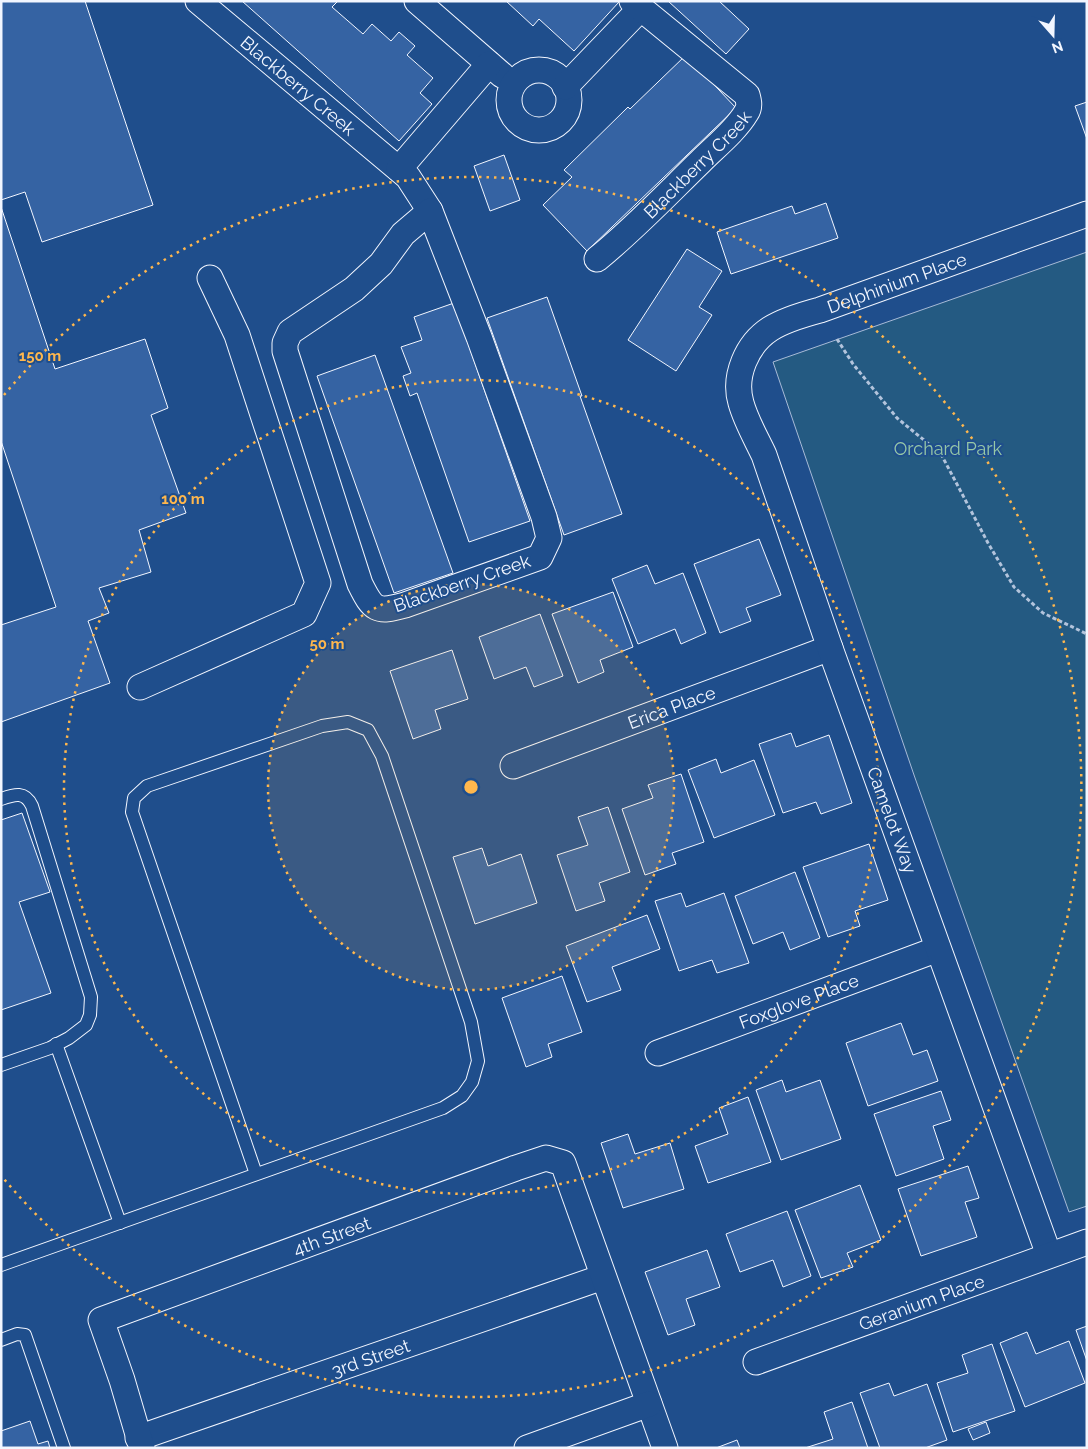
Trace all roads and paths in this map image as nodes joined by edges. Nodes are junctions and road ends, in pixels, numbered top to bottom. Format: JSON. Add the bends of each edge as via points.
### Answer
{"nodes":[{"id":1,"x":198,"y":1,"type":"edge"},
{"id":2,"x":417,"y":1,"type":"edge"},
{"id":3,"x":636,"y":5,"type":"edge"},
{"id":4,"x":489,"y":64,"type":"junction"},
{"id":5,"x":513,"y":84,"type":"junction"},
{"id":6,"x":565,"y":87,"type":"junction"},
{"id":7,"x":399,"y":169,"type":"junction"},
{"id":8,"x":430,"y":211,"type":"junction"},
{"id":9,"x":1087,"y":214,"type":"edge"},
{"id":10,"x":597,"y":259,"type":"dead end"},
{"id":11,"x":210,"y":278,"type":"dead end"},
{"id":12,"x":837,"y":339,"type":"dead end"},
{"id":13,"x":738,"y":385,"type":"joint"},
{"id":14,"x":1087,"y":634,"type":"edge"},
{"id":15,"x":830,"y":648,"type":"junction"},
{"id":16,"x":140,"y":687,"type":"dead end"},
{"id":17,"x":513,"y":766,"type":"dead end"},
{"id":18,"x":1,"y":799,"type":"edge"},
{"id":19,"x":938,"y":948,"type":"junction"},
{"id":20,"x":56,"y":1044,"type":"junction"},
{"id":21,"x":658,"y":1053,"type":"dead end"},
{"id":22,"x":1,"y":1065,"type":"edge"},
{"id":23,"x":256,"y":1174,"type":"junction"},
{"id":24,"x":120,"y":1223,"type":"junction"},
{"id":25,"x":1087,"y":1242,"type":"edge"},
{"id":26,"x":1049,"y":1255,"type":"junction"},
{"id":27,"x":1,"y":1265,"type":"edge"},
{"id":28,"x":603,"y":1277,"type":"junction"},
{"id":29,"x":1,"y":1340,"type":"edge"},
{"id":30,"x":756,"y":1362,"type":"dead end"},
{"id":31,"x":650,"y":1404,"type":"junction"},
{"id":32,"x":140,"y":1443,"type":"edge"},
{"id":33,"x":64,"y":1448,"type":"edge"},
{"id":34,"x":527,"y":1448,"type":"edge"},
{"id":35,"x":665,"y":1448,"type":"edge"}],
"edges":[{"from":1,"to":7,"type":"street","name":"Blackberry Creek"},
{"from":2,"to":4,"type":"street"},
{"from":3,"to":6,"type":"street"},
{"from":3,"to":10,"type":"street","name":"Blackberry Creek","via":[[747,95],[750,106],[726,135]]},
{"from":4,"to":5,"type":"street"},
{"from":4,"to":7,"type":"street"},
{"from":5,"to":6,"type":"street","via":[[520,77],[540,70],[559,78]]},
{"from":5,"to":6,"type":"street","via":[[508,103],[511,112],[516,120],[532,130],[552,128],[565,115],[568,105]]},
{"from":7,"to":8,"type":"street","name":"Blackberry Creek"},
{"from":8,"to":8,"type":"street","name":"Blackberry Creek","via":[[403,234],[382,264],[354,289],[290,332],[284,343],[360,584],[369,602],[389,609],[540,556],[549,538],[479,337]]},
{"from":9,"to":13,"type":"street","name":"Delphinium Place","via":[[771,328],[757,339],[747,354]]},
{"from":11,"to":16,"type":"street","via":[[237,335],[318,583],[304,614]]},
{"from":12,"to":14,"type":"path","via":[[897,418],[940,454],[1014,587],[1043,613]]},
{"from":13,"to":15,"type":"street","name":"Camelot Way","via":[[740,401],[764,455]]},
{"from":15,"to":17,"type":"street","name":"Erica Place"},
{"from":15,"to":19,"type":"street","name":"Camelot Way"},
{"from":18,"to":20,"type":"lane","via":[[15,794],[29,799],[91,997],[86,1025]]},
{"from":19,"to":21,"type":"street","name":"Foxglove Place"},
{"from":19,"to":26,"type":"street","name":"Camelot Way"},
{"from":20,"to":22,"type":"lane"},
{"from":20,"to":24,"type":"lane"},
{"from":23,"to":23,"type":"lane","via":[[443,1108],[462,1096],[472,1082],[478,1061],[471,1022],[382,756],[368,730],[348,722],[322,726],[147,786],[134,798],[132,812]]},
{"from":23,"to":24,"type":"lane"},
{"from":24,"to":27,"type":"lane"},
{"from":25,"to":26,"type":"street","name":"Geranium Place"},
{"from":26,"to":30,"type":"street","name":"Geranium Place"},
{"from":28,"to":31,"type":"street"},
{"from":28,"to":32,"type":"street","name":"3rd Street"},
{"from":28,"to":32,"type":"street","name":"4th Street","via":[[563,1164],[546,1158],[516,1168],[101,1320]]},
{"from":29,"to":33,"type":"lane","via":[[17,1334],[25,1335]]},
{"from":31,"to":34,"type":"street"},
{"from":31,"to":35,"type":"street"}]}
